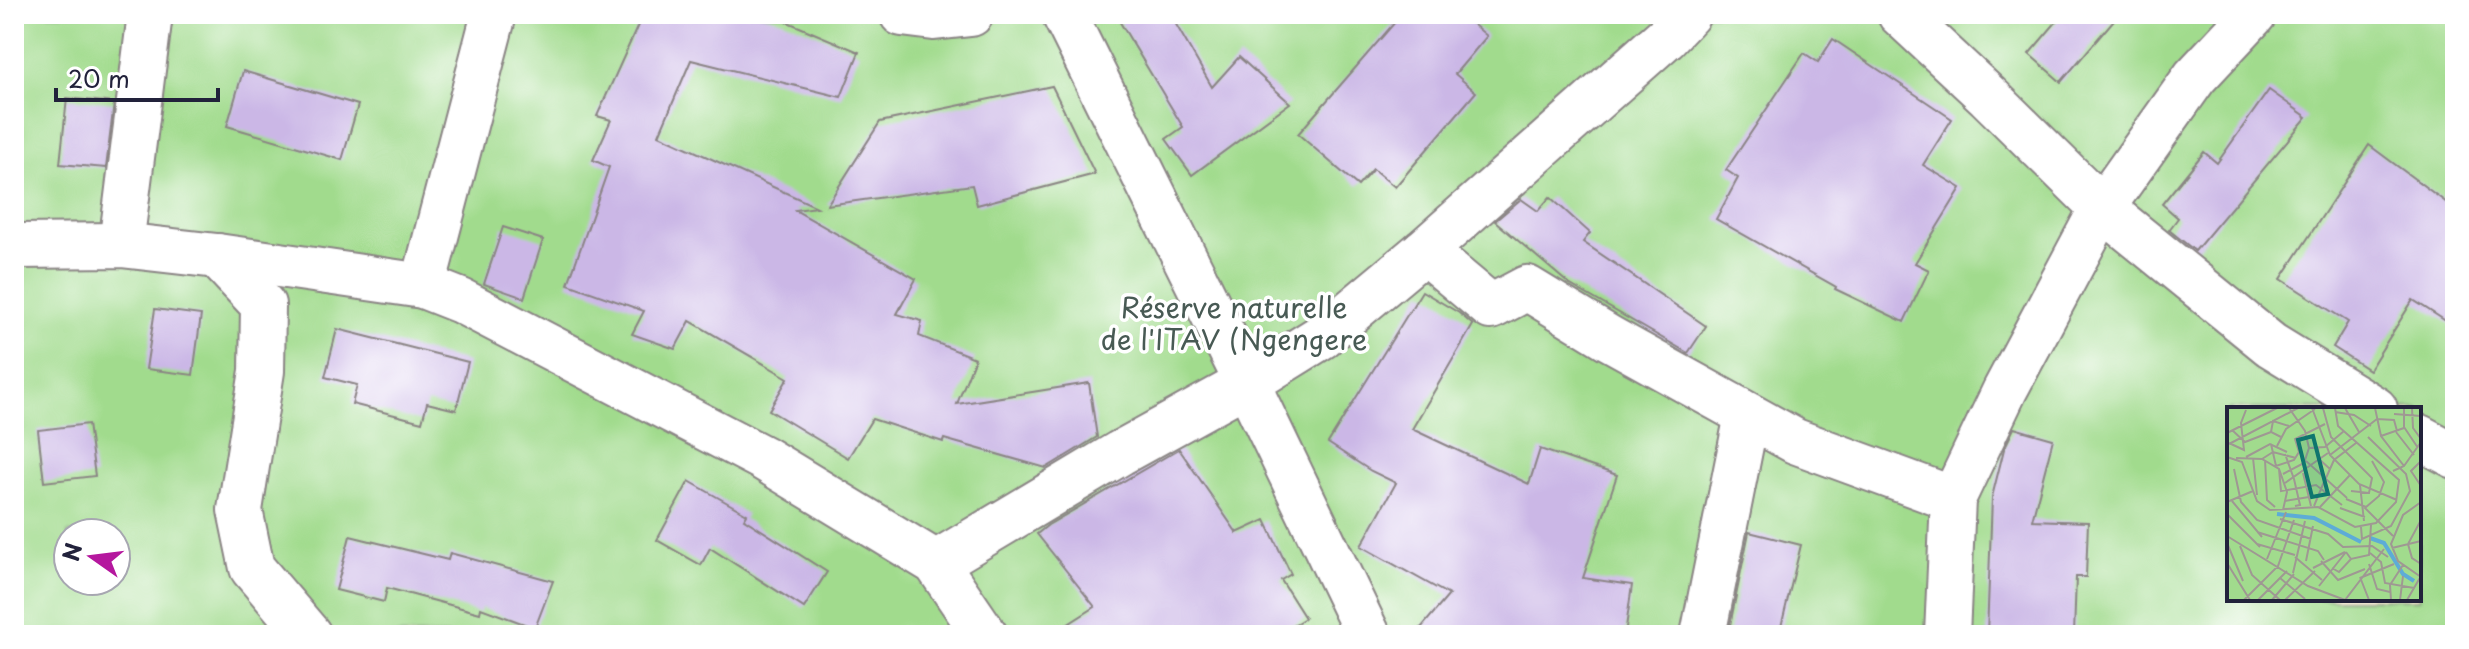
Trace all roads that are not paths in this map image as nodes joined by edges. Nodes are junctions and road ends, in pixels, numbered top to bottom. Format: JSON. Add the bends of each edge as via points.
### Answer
{"nodes":[{"id":1,"x":150,"y":14,"type":"edge"},
{"id":2,"x":494,"y":14,"type":"edge"},
{"id":3,"x":902,"y":14,"type":"edge"},
{"id":4,"x":971,"y":14,"type":"edge"},
{"id":5,"x":1064,"y":14,"type":"edge"},
{"id":6,"x":1688,"y":14,"type":"edge"},
{"id":7,"x":1900,"y":14,"type":"edge"},
{"id":8,"x":2254,"y":14,"type":"edge"},
{"id":9,"x":2102,"y":208,"type":"junction"},
{"id":10,"x":121,"y":245,"type":"junction"},
{"id":11,"x":14,"y":246,"type":"edge"},
{"id":12,"x":1424,"y":251,"type":"junction"},
{"id":13,"x":217,"y":256,"type":"junction"},
{"id":14,"x":423,"y":286,"type":"junction"},
{"id":15,"x":1247,"y":383,"type":"junction"},
{"id":16,"x":2372,"y":407,"type":"edge"},
{"id":17,"x":1747,"y":415,"type":"junction"},
{"id":18,"x":2421,"y":438,"type":"edge"},
{"id":19,"x":2455,"y":456,"type":"edge"},
{"id":20,"x":1953,"y":499,"type":"junction"},
{"id":21,"x":936,"y":563,"type":"junction"},
{"id":22,"x":309,"y":635,"type":"edge"},
{"id":23,"x":985,"y":635,"type":"edge"},
{"id":24,"x":1368,"y":635,"type":"edge"},
{"id":25,"x":1703,"y":635,"type":"edge"},
{"id":26,"x":1947,"y":635,"type":"edge"}],
"edges":[{"from":1,"to":10,"type":"street"},
{"from":2,"to":14,"type":"street"},
{"from":3,"to":4,"type":"street"},
{"from":5,"to":15,"type":"street"},
{"from":6,"to":12,"type":"street"},
{"from":7,"to":9,"type":"street"},
{"from":8,"to":9,"type":"street","via":[[2195,77]]},
{"from":9,"to":16,"type":"street","via":[[2271,345]]},
{"from":9,"to":20,"type":"street"},
{"from":10,"to":11,"type":"street"},
{"from":10,"to":13,"type":"street"},
{"from":12,"to":15,"type":"street","via":[[1321,337]]},
{"from":12,"to":17,"type":"street","via":[[1491,307],[1527,288]]},
{"from":13,"to":14,"type":"street"},
{"from":13,"to":22,"type":"street","via":[[263,305],[262,371],[240,510],[252,568]]},
{"from":14,"to":21,"type":"street","via":[[763,458]]},
{"from":15,"to":21,"type":"street"},
{"from":15,"to":24,"type":"street"},
{"from":17,"to":20,"type":"street","via":[[1795,441]]},
{"from":17,"to":25,"type":"street"},
{"from":18,"to":19,"type":"street"},
{"from":20,"to":26,"type":"street"},
{"from":21,"to":23,"type":"street"}]}
